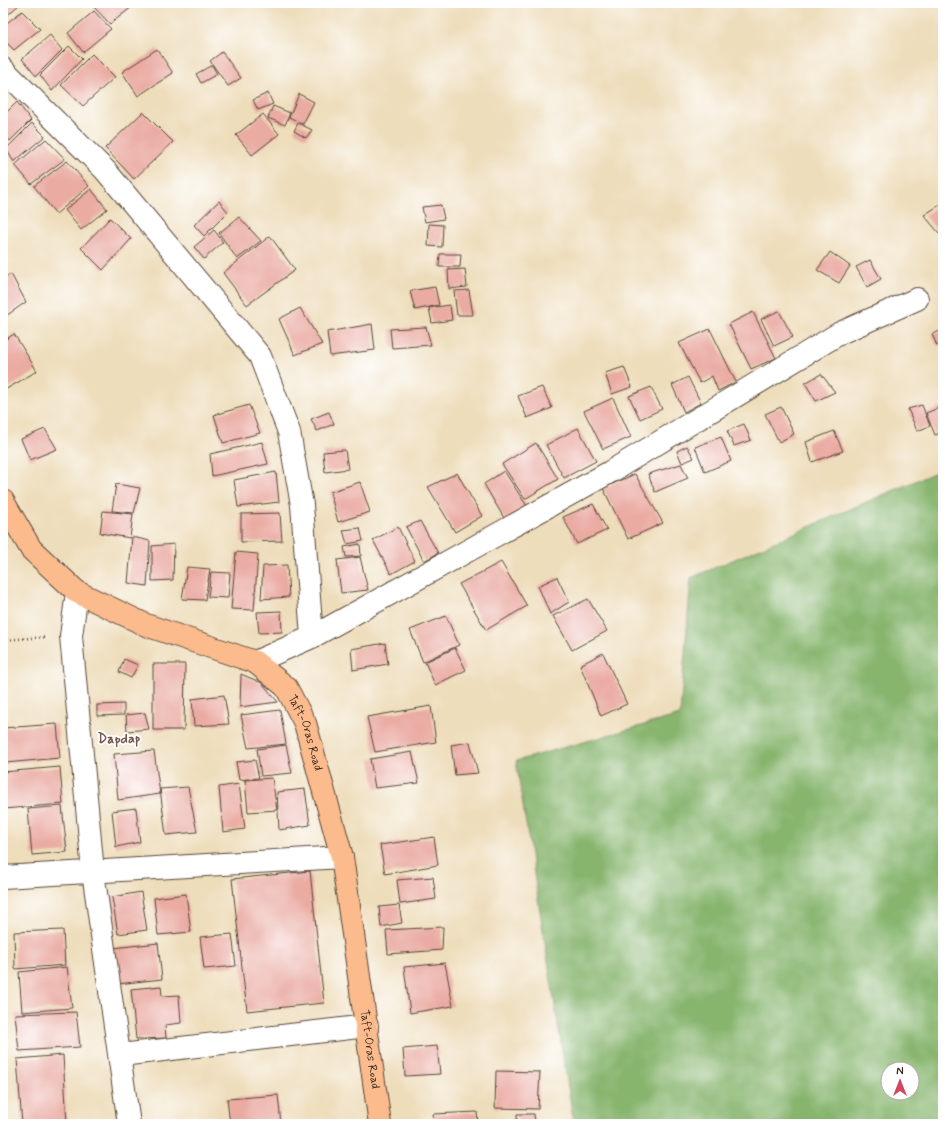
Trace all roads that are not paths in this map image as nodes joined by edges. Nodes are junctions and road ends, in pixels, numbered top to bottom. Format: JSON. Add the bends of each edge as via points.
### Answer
{"nodes":[{"id":1,"x":3,"y":69,"type":"edge"},
{"id":2,"x":917,"y":299,"type":"dead end"},
{"id":3,"x":3,"y":501,"type":"edge"},
{"id":4,"x":77,"y":592,"type":"junction"},
{"id":5,"x":312,"y":637,"type":"junction"},
{"id":6,"x":255,"y":662,"type":"junction"},
{"id":7,"x":342,"y":857,"type":"junction"},
{"id":8,"x":93,"y":872,"type":"junction"},
{"id":9,"x":3,"y":877,"type":"edge"},
{"id":10,"x":367,"y":1026,"type":"junction"},
{"id":11,"x":120,"y":1055,"type":"junction"},
{"id":12,"x":129,"y":1124,"type":"edge"},
{"id":13,"x":380,"y":1124,"type":"edge"}],
"edges":[{"from":1,"to":5,"type":"street","via":[[105,170],[260,356],[289,432],[302,505]]},
{"from":2,"to":5,"type":"street","via":[[840,333],[610,472]]},
{"from":3,"to":4,"type":"main road","name":"Taft-Oras Road","via":[[32,549]]},
{"from":4,"to":6,"type":"main road","name":"Taft-Oras Road","via":[[146,626]]},
{"from":4,"to":8,"type":"street","via":[[71,636]]},
{"from":5,"to":6,"type":"street"},
{"from":6,"to":7,"type":"main road","name":"Taft-Oras Road","via":[[286,687],[305,723]]},
{"from":7,"to":8,"type":"street"},
{"from":7,"to":10,"type":"main road","name":"Taft-Oras Road"},
{"from":8,"to":9,"type":"street"},
{"from":8,"to":11,"type":"street"},
{"from":10,"to":11,"type":"street"},
{"from":10,"to":13,"type":"main road","name":"Taft-Oras Road"},
{"from":11,"to":12,"type":"street"}]}
